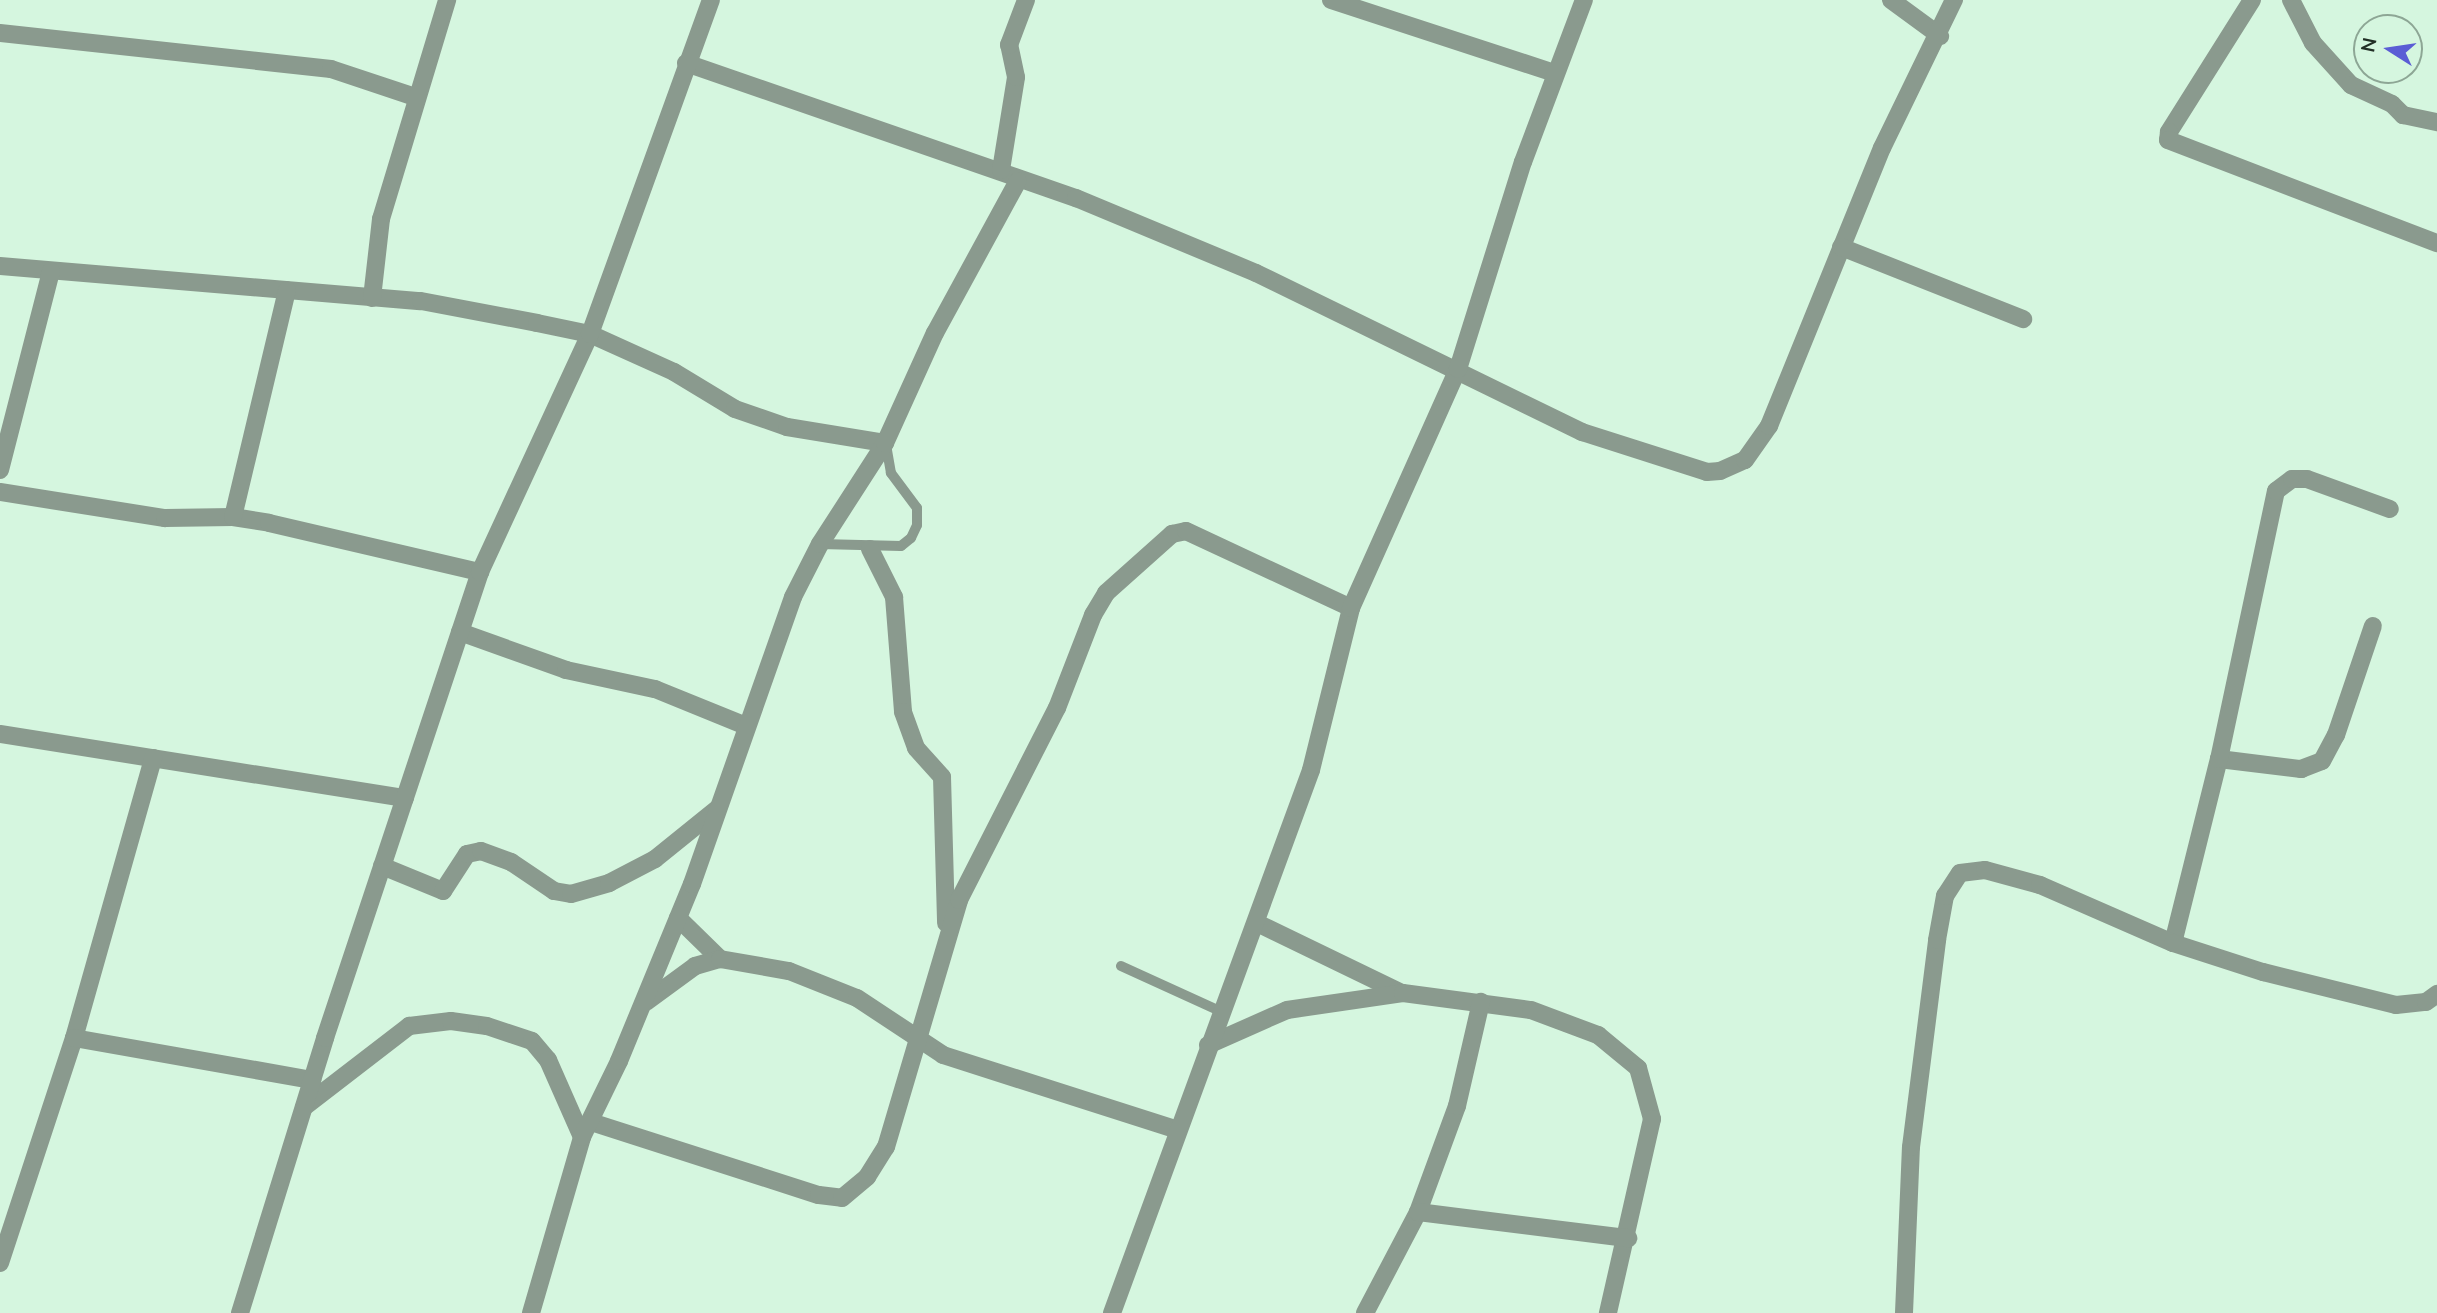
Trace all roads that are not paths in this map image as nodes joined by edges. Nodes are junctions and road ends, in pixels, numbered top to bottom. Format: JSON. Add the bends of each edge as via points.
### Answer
{"nodes":[{"id":1,"x":447,"y":0,"type":"edge"},
{"id":2,"x":710,"y":0,"type":"edge"},
{"id":3,"x":1026,"y":0,"type":"edge"},
{"id":4,"x":1331,"y":0,"type":"edge"},
{"id":5,"x":1584,"y":0,"type":"edge"},
{"id":6,"x":1891,"y":0,"type":"edge"},
{"id":7,"x":1954,"y":0,"type":"edge"},
{"id":8,"x":2252,"y":0,"type":"edge"},
{"id":9,"x":2291,"y":0,"type":"edge"},
{"id":10,"x":0,"y":33,"type":"edge"},
{"id":11,"x":1940,"y":36,"type":"junction"},
{"id":12,"x":687,"y":63,"type":"junction"},
{"id":13,"x":1554,"y":73,"type":"junction"},
{"id":14,"x":415,"y":97,"type":"junction"},
{"id":15,"x":2437,"y":122,"type":"edge"},
{"id":16,"x":1001,"y":170,"type":"junction"},
{"id":17,"x":1018,"y":181,"type":"junction"},
{"id":18,"x":2437,"y":243,"type":"edge"},
{"id":19,"x":1841,"y":247,"type":"junction"},
{"id":20,"x":0,"y":266,"type":"edge"},
{"id":21,"x":51,"y":271,"type":"junction"},
{"id":22,"x":287,"y":290,"type":"junction"},
{"id":23,"x":372,"y":298,"type":"junction"},
{"id":24,"x":2023,"y":319,"type":"dead end"},
{"id":25,"x":590,"y":334,"type":"junction"},
{"id":26,"x":1458,"y":369,"type":"junction"},
{"id":27,"x":886,"y":443,"type":"junction"},
{"id":28,"x":0,"y":470,"type":"edge"},
{"id":29,"x":0,"y":492,"type":"edge"},
{"id":30,"x":2390,"y":509,"type":"dead end"},
{"id":31,"x":233,"y":517,"type":"junction"},
{"id":32,"x":820,"y":544,"type":"junction"},
{"id":33,"x":870,"y":548,"type":"junction"},
{"id":34,"x":480,"y":572,"type":"junction"},
{"id":35,"x":1351,"y":608,"type":"junction"},
{"id":36,"x":2373,"y":626,"type":"dead end"},
{"id":37,"x":460,"y":632,"type":"junction"},
{"id":38,"x":746,"y":726,"type":"junction"},
{"id":39,"x":0,"y":734,"type":"edge"},
{"id":40,"x":153,"y":758,"type":"junction"},
{"id":41,"x":2219,"y":760,"type":"junction"},
{"id":42,"x":405,"y":798,"type":"junction"},
{"id":43,"x":718,"y":808,"type":"junction"},
{"id":44,"x":382,"y":866,"type":"junction"},
{"id":45,"x":678,"y":918,"type":"junction"},
{"id":46,"x":1257,"y":923,"type":"junction"},
{"id":47,"x":947,"y":933,"type":"junction"},
{"id":48,"x":2173,"y":943,"type":"junction"},
{"id":49,"x":720,"y":959,"type":"junction"},
{"id":50,"x":1121,"y":966,"type":"dead end"},
{"id":51,"x":1403,"y":993,"type":"junction"},
{"id":52,"x":2437,"y":994,"type":"edge"},
{"id":53,"x":1481,"y":1002,"type":"junction"},
{"id":54,"x":642,"y":1006,"type":"junction"},
{"id":55,"x":1222,"y":1012,"type":"junction"},
{"id":56,"x":74,"y":1038,"type":"junction"},
{"id":57,"x":916,"y":1042,"type":"junction"},
{"id":58,"x":1208,"y":1045,"type":"junction"},
{"id":59,"x":312,"y":1080,"type":"junction"},
{"id":60,"x":304,"y":1107,"type":"junction"},
{"id":61,"x":587,"y":1129,"type":"junction"},
{"id":62,"x":1178,"y":1130,"type":"junction"},
{"id":63,"x":1418,"y":1212,"type":"junction"},
{"id":64,"x":1628,"y":1238,"type":"junction"},
{"id":65,"x":0,"y":1263,"type":"edge"},
{"id":66,"x":240,"y":1313,"type":"edge"},
{"id":67,"x":531,"y":1313,"type":"edge"},
{"id":68,"x":1112,"y":1313,"type":"edge"},
{"id":69,"x":1365,"y":1313,"type":"edge"},
{"id":70,"x":1608,"y":1313,"type":"edge"},
{"id":71,"x":1904,"y":1313,"type":"edge"}],
"edges":[{"from":1,"to":14,"type":"street"},
{"from":2,"to":12,"type":"street"},
{"from":3,"to":16,"type":"street","via":[[1009,45],[1016,77]]},
{"from":4,"to":13,"type":"street"},
{"from":5,"to":13,"type":"street"},
{"from":6,"to":11,"type":"street"},
{"from":7,"to":11,"type":"street"},
{"from":8,"to":18,"type":"street","via":[[2168,132],[2168,140]]},
{"from":9,"to":15,"type":"street","via":[[2313,43],[2351,85],[2392,104],[2403,115]]},
{"from":10,"to":14,"type":"street","via":[[331,69]]},
{"from":11,"to":19,"type":"street","via":[[1899,113]]},
{"from":12,"to":16,"type":"street"},
{"from":12,"to":25,"type":"street"},
{"from":13,"to":26,"type":"street"},
{"from":14,"to":23,"type":"street","via":[[381,219]]},
{"from":16,"to":17,"type":"street"},
{"from":17,"to":26,"type":"street","via":[[1076,198],[1256,273]]},
{"from":17,"to":27,"type":"street","via":[[934,332]]},
{"from":19,"to":24,"type":"street"},
{"from":19,"to":26,"type":"street","via":[[1769,426],[1745,460],[1720,471],[1707,472],[1582,432]]},
{"from":20,"to":21,"type":"street"},
{"from":21,"to":22,"type":"street"},
{"from":21,"to":28,"type":"street"},
{"from":22,"to":23,"type":"street"},
{"from":22,"to":31,"type":"street"},
{"from":23,"to":25,"type":"street","via":[[421,301]]},
{"from":25,"to":27,"type":"street","via":[[674,372],[735,409],[787,427]]},
{"from":25,"to":34,"type":"street"},
{"from":26,"to":35,"type":"street"},
{"from":27,"to":32,"type":"street"},
{"from":27,"to":33,"type":"lane","via":[[891,473],[917,508],[917,524],[901,547]]},
{"from":29,"to":31,"type":"street","via":[[165,518]]},
{"from":30,"to":41,"type":"street","via":[[2307,479],[2292,479],[2276,491]]},
{"from":31,"to":34,"type":"street","via":[[311,530]]},
{"from":32,"to":33,"type":"lane"},
{"from":32,"to":38,"type":"street","via":[[793,597]]},
{"from":33,"to":47,"type":"street","via":[[894,597],[903,712],[916,748],[942,777]]},
{"from":34,"to":37,"type":"street"},
{"from":35,"to":46,"type":"street","via":[[1311,770]]},
{"from":35,"to":47,"type":"street","via":[[1205,536],[1186,531],[1172,534],[1120,578],[1093,615],[1057,708]]},
{"from":36,"to":41,"type":"street","via":[[2336,735],[2322,761],[2301,769]]},
{"from":37,"to":38,"type":"street","via":[[566,670],[655,689]]},
{"from":37,"to":42,"type":"street"},
{"from":38,"to":43,"type":"street"},
{"from":39,"to":40,"type":"street"},
{"from":40,"to":42,"type":"street"},
{"from":40,"to":56,"type":"street"},
{"from":41,"to":48,"type":"street"},
{"from":42,"to":44,"type":"street"},
{"from":43,"to":44,"type":"street","via":[[654,859],[610,883],[571,894],[554,891],[511,862],[481,851],[467,854],[443,891]]},
{"from":43,"to":45,"type":"street"},
{"from":44,"to":59,"type":"street"},
{"from":45,"to":49,"type":"street"},
{"from":45,"to":54,"type":"street"},
{"from":46,"to":51,"type":"street"},
{"from":46,"to":55,"type":"street"},
{"from":47,"to":57,"type":"street"},
{"from":48,"to":52,"type":"street","via":[[2396,1006],[2426,1002]]},
{"from":48,"to":71,"type":"street","via":[[2040,885],[1985,870],[1960,873],[1945,896],[1937,940],[1911,1147]]},
{"from":49,"to":54,"type":"street","via":[[695,966]]},
{"from":49,"to":57,"type":"street","via":[[789,971],[857,998]]},
{"from":50,"to":55,"type":"lane"},
{"from":51,"to":53,"type":"street"},
{"from":51,"to":58,"type":"street","via":[[1287,1010]]},
{"from":53,"to":63,"type":"street","via":[[1457,1107]]},
{"from":53,"to":64,"type":"street","via":[[1531,1010],[1598,1035],[1638,1068],[1652,1119]]},
{"from":54,"to":61,"type":"street"},
{"from":55,"to":58,"type":"street"},
{"from":56,"to":59,"type":"street"},
{"from":56,"to":65,"type":"street"},
{"from":57,"to":61,"type":"street","via":[[886,1147],[867,1177],[842,1198]]},
{"from":57,"to":62,"type":"street","via":[[943,1055]]},
{"from":58,"to":62,"type":"street"},
{"from":59,"to":60,"type":"street"},
{"from":60,"to":61,"type":"street","via":[[409,1026],[451,1021],[487,1026],[531,1041],[548,1060]]},
{"from":60,"to":66,"type":"street"},
{"from":61,"to":67,"type":"street"},
{"from":62,"to":68,"type":"street"},
{"from":63,"to":64,"type":"street"},
{"from":63,"to":69,"type":"street"},
{"from":64,"to":70,"type":"street"}]}
